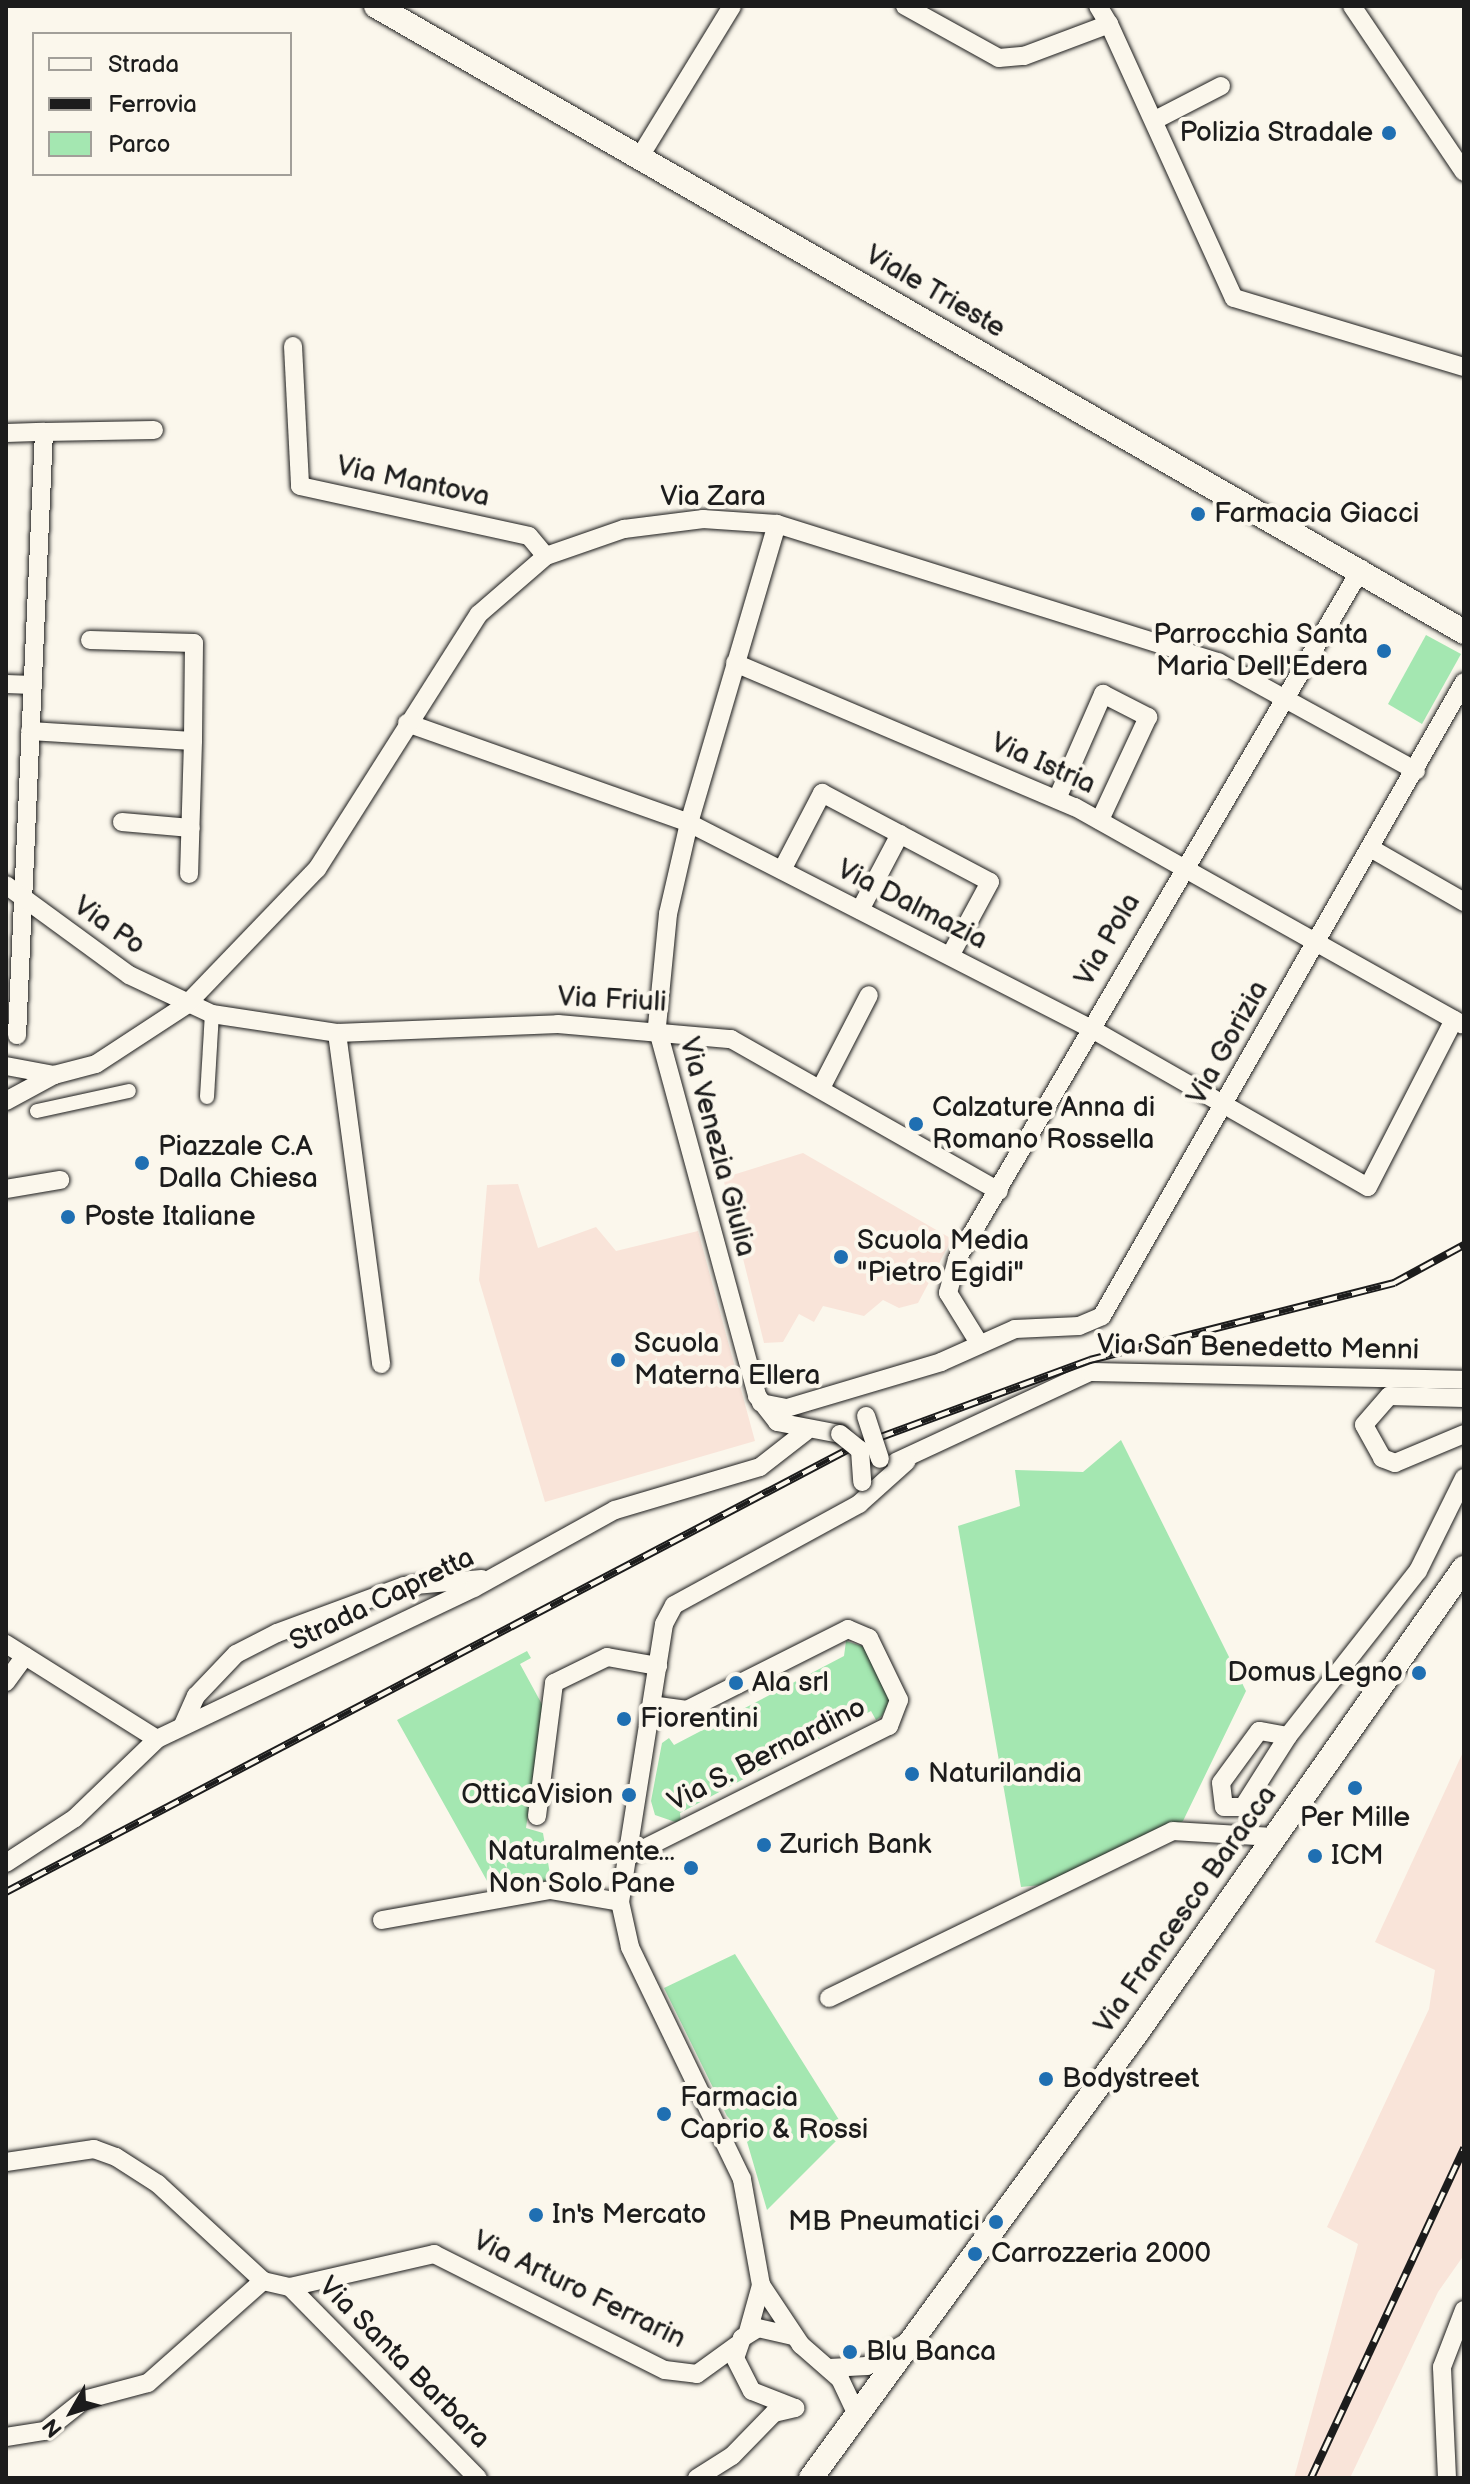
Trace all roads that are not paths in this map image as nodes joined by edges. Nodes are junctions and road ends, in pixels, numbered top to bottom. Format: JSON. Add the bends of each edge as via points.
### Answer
{"nodes":[{"id":1,"x":376,"y":6,"type":"edge"},
{"id":2,"x":732,"y":6,"type":"edge"},
{"id":3,"x":905,"y":6,"type":"edge"},
{"id":4,"x":1098,"y":6,"type":"edge"},
{"id":5,"x":1352,"y":6,"type":"edge"},
{"id":6,"x":1109,"y":24,"type":"junction"},
{"id":7,"x":1221,"y":86,"type":"dead end"},
{"id":8,"x":1157,"y":119,"type":"junction"},
{"id":9,"x":639,"y":158,"type":"junction"},
{"id":10,"x":1464,"y":172,"type":"edge"},
{"id":11,"x":293,"y":346,"type":"dead end"},
{"id":12,"x":1464,"y":367,"type":"edge"},
{"id":13,"x":154,"y":430,"type":"dead end"},
{"id":14,"x":44,"y":432,"type":"junction"},
{"id":15,"x":6,"y":433,"type":"edge"},
{"id":16,"x":777,"y":524,"type":"junction"},
{"id":17,"x":546,"y":556,"type":"junction"},
{"id":18,"x":1361,"y":569,"type":"junction"},
{"id":19,"x":1464,"y":632,"type":"edge"},
{"id":20,"x":90,"y":640,"type":"dead end"},
{"id":21,"x":735,"y":663,"type":"junction"},
{"id":22,"x":1464,"y":682,"type":"edge"},
{"id":23,"x":6,"y":684,"type":"edge"},
{"id":24,"x":33,"y":685,"type":"junction"},
{"id":25,"x":1286,"y":698,"type":"junction"},
{"id":26,"x":407,"y":723,"type":"junction"},
{"id":27,"x":30,"y":731,"type":"junction"},
{"id":28,"x":193,"y":741,"type":"junction"},
{"id":29,"x":1416,"y":771,"type":"junction"},
{"id":30,"x":1057,"y":799,"type":"junction"},
{"id":31,"x":1100,"y":820,"type":"junction"},
{"id":32,"x":122,"y":822,"type":"dead end"},
{"id":33,"x":689,"y":823,"type":"junction"},
{"id":34,"x":191,"y":828,"type":"junction"},
{"id":35,"x":900,"y":834,"type":"junction"},
{"id":36,"x":1372,"y":849,"type":"junction"},
{"id":37,"x":1183,"y":864,"type":"junction"},
{"id":38,"x":782,"y":870,"type":"junction"},
{"id":39,"x":189,"y":874,"type":"dead end"},
{"id":40,"x":6,"y":885,"type":"edge"},
{"id":41,"x":24,"y":898,"type":"junction"},
{"id":42,"x":1464,"y":902,"type":"edge"},
{"id":43,"x":860,"y":910,"type":"junction"},
{"id":44,"x":1315,"y":944,"type":"junction"},
{"id":45,"x":950,"y":956,"type":"junction"},
{"id":46,"x":869,"y":995,"type":"dead end"},
{"id":47,"x":186,"y":1005,"type":"junction"},
{"id":48,"x":212,"y":1014,"type":"junction"},
{"id":49,"x":1459,"y":1023,"type":"edge"},
{"id":50,"x":657,"y":1027,"type":"junction"},
{"id":51,"x":1090,"y":1028,"type":"junction"},
{"id":52,"x":337,"y":1033,"type":"junction"},
{"id":53,"x":17,"y":1035,"type":"dead end"},
{"id":54,"x":6,"y":1066,"type":"edge"},
{"id":55,"x":54,"y":1075,"type":"junction"},
{"id":56,"x":822,"y":1086,"type":"junction"},
{"id":57,"x":129,"y":1091,"type":"dead end"},
{"id":58,"x":207,"y":1097,"type":"dead end"},
{"id":59,"x":6,"y":1101,"type":"edge"},
{"id":60,"x":1225,"y":1107,"type":"junction"},
{"id":61,"x":37,"y":1111,"type":"dead end"},
{"id":62,"x":60,"y":1180,"type":"dead end"},
{"id":63,"x":6,"y":1189,"type":"edge"},
{"id":64,"x":999,"y":1191,"type":"junction"},
{"id":65,"x":979,"y":1343,"type":"junction"},
{"id":66,"x":381,"y":1364,"type":"dead end"},
{"id":67,"x":1464,"y":1380,"type":"edge"},
{"id":68,"x":882,"y":1381,"type":"junction"},
{"id":69,"x":1464,"y":1398,"type":"edge"},
{"id":70,"x":761,"y":1403,"type":"junction"},
{"id":71,"x":806,"y":1431,"type":"junction"},
{"id":72,"x":1464,"y":1434,"type":"edge"},
{"id":73,"x":860,"y":1450,"type":"junction"},
{"id":74,"x":880,"y":1459,"type":"junction"},
{"id":75,"x":907,"y":1461,"type":"junction"},
{"id":76,"x":1464,"y":1478,"type":"edge"},
{"id":77,"x":870,"y":1484,"type":"junction"},
{"id":78,"x":1464,"y":1568,"type":"edge"},
{"id":79,"x":491,"y":1578,"type":"junction"},
{"id":80,"x":6,"y":1644,"type":"edge"},
{"id":81,"x":25,"y":1656,"type":"junction"},
{"id":82,"x":658,"y":1666,"type":"junction"},
{"id":83,"x":6,"y":1682,"type":"edge"},
{"id":84,"x":652,"y":1705,"type":"junction"},
{"id":85,"x":183,"y":1725,"type":"junction"},
{"id":86,"x":1288,"y":1736,"type":"dead end"},
{"id":87,"x":157,"y":1739,"type":"junction"},
{"id":88,"x":537,"y":1816,"type":"dead end"},
{"id":89,"x":1273,"y":1837,"type":"junction"},
{"id":90,"x":627,"y":1857,"type":"junction"},
{"id":91,"x":6,"y":1863,"type":"edge"},
{"id":92,"x":620,"y":1902,"type":"junction"},
{"id":93,"x":382,"y":1920,"type":"dead end"},
{"id":94,"x":829,"y":1998,"type":"dead end"},
{"id":95,"x":6,"y":2162,"type":"edge"},
{"id":96,"x":263,"y":2281,"type":"junction"},
{"id":97,"x":761,"y":2285,"type":"junction"},
{"id":98,"x":290,"y":2287,"type":"junction"},
{"id":99,"x":1464,"y":2310,"type":"edge"},
{"id":100,"x":920,"y":2331,"type":"junction"},
{"id":101,"x":742,"y":2338,"type":"junction"},
{"id":102,"x":796,"y":2338,"type":"junction"},
{"id":103,"x":829,"y":2368,"type":"junction"},
{"id":104,"x":858,"y":2417,"type":"junction"},
{"id":105,"x":6,"y":2437,"type":"edge"},
{"id":106,"x":478,"y":2478,"type":"edge"},
{"id":107,"x":697,"y":2478,"type":"edge"},
{"id":108,"x":811,"y":2478,"type":"edge"},
{"id":109,"x":1447,"y":2478,"type":"edge"}],
"edges":[{"from":1,"to":9,"type":"main road","name":"Viale Trieste"},
{"from":2,"to":9,"type":"street"},
{"from":3,"to":6,"type":"street","via":[[999,58],[1024,56]]},
{"from":4,"to":6,"type":"street"},
{"from":5,"to":10,"type":"street"},
{"from":6,"to":8,"type":"street"},
{"from":7,"to":8,"type":"street"},
{"from":8,"to":12,"type":"street","via":[[1234,298]]},
{"from":9,"to":18,"type":"main road","name":"Viale Trieste"},
{"from":11,"to":17,"type":"street","name":"Via Mantova","via":[[300,486],[529,536]]},
{"from":13,"to":14,"type":"street"},
{"from":14,"to":15,"type":"street"},
{"from":14,"to":24,"type":"street"},
{"from":16,"to":17,"type":"street","name":"Via Zara","via":[[671,522],[624,529]]},
{"from":16,"to":21,"type":"street","name":"Via Venezia Giulia"},
{"from":16,"to":25,"type":"street","name":"Via Zara","via":[[1218,662]]},
{"from":17,"to":26,"type":"street","name":"Via Zara","via":[[479,614]]},
{"from":18,"to":19,"type":"main road","name":"Viale Trieste"},
{"from":18,"to":25,"type":"street","name":"Via Pola"},
{"from":20,"to":28,"type":"street","via":[[194,643]]},
{"from":21,"to":30,"type":"street","name":"Via Istria"},
{"from":21,"to":33,"type":"street","name":"Via Venezia Giulia"},
{"from":22,"to":29,"type":"street","name":"Via Gorizia"},
{"from":23,"to":24,"type":"street"},
{"from":24,"to":27,"type":"street"},
{"from":25,"to":29,"type":"street","name":"Via Zara"},
{"from":25,"to":37,"type":"street","name":"Via Pola"},
{"from":26,"to":33,"type":"street","name":"Via Dalmazia"},
{"from":26,"to":47,"type":"street","name":"Via Zara","via":[[310,878]]},
{"from":27,"to":28,"type":"street"},
{"from":27,"to":41,"type":"street"},
{"from":28,"to":34,"type":"street"},
{"from":29,"to":36,"type":"street","name":"Via Gorizia"},
{"from":30,"to":31,"type":"street","name":"Via Istria"},
{"from":30,"to":31,"type":"street","via":[[1103,694],[1148,717]]},
{"from":31,"to":37,"type":"street","name":"Via Istria"},
{"from":32,"to":34,"type":"street"},
{"from":33,"to":38,"type":"street","name":"Via Dalmazia"},
{"from":33,"to":50,"type":"street","name":"Via Venezia Giulia","via":[[668,914]]},
{"from":34,"to":39,"type":"street"},
{"from":35,"to":38,"type":"street","via":[[822,793]]},
{"from":35,"to":43,"type":"street"},
{"from":35,"to":45,"type":"street","via":[[990,882]]},
{"from":36,"to":42,"type":"street"},
{"from":36,"to":44,"type":"street","name":"Via Gorizia"},
{"from":37,"to":44,"type":"street","name":"Via Istria"},
{"from":37,"to":51,"type":"street","name":"Via Pola"},
{"from":38,"to":43,"type":"street","name":"Via Dalmazia"},
{"from":40,"to":41,"type":"street","name":"Via Po"},
{"from":41,"to":47,"type":"street","name":"Via Po","via":[[129,975]]},
{"from":41,"to":53,"type":"street"},
{"from":43,"to":45,"type":"street","name":"Via Dalmazia"},
{"from":44,"to":49,"type":"street","name":"Via Istria"},
{"from":44,"to":60,"type":"street","name":"Via Gorizia"},
{"from":45,"to":51,"type":"street","name":"Via Dalmazia"},
{"from":46,"to":56,"type":"street"},
{"from":47,"to":48,"type":"street","name":"Via Friuli"},
{"from":47,"to":55,"type":"street","name":"Via Zara","via":[[110,1057]]},
{"from":48,"to":52,"type":"street","name":"Via Friuli"},
{"from":48,"to":58,"type":"street"},
{"from":49,"to":60,"type":"street","name":"Via Dalmazia","via":[[1368,1187]]},
{"from":50,"to":52,"type":"street","name":"Via Friuli"},
{"from":50,"to":56,"type":"street","name":"Via Friuli","via":[[731,1039]]},
{"from":50,"to":70,"type":"street","name":"Via Venezia Giulia"},
{"from":51,"to":60,"type":"street","name":"Via Dalmazia"},
{"from":51,"to":64,"type":"street","name":"Via Pola"},
{"from":52,"to":66,"type":"street"},
{"from":54,"to":55,"type":"street"},
{"from":55,"to":59,"type":"street","name":"Via Zara"},
{"from":56,"to":64,"type":"street","name":"Via Friuli"},
{"from":57,"to":61,"type":"street"},
{"from":60,"to":65,"type":"street","name":"Via Gorizia","via":[[1102,1316],[1079,1326],[1015,1329]]},
{"from":62,"to":63,"type":"street"},
{"from":64,"to":65,"type":"street","name":"Via Pola","via":[[948,1280],[953,1306]]},
{"from":65,"to":68,"type":"street","name":"Via Gorizia"},
{"from":67,"to":75,"type":"street","name":"Via San Benedetto Menni","via":[[1090,1372],[1042,1389]]},
{"from":68,"to":70,"type":"street","name":"Via Gorizia","via":[[787,1408]]},
{"from":68,"to":74,"type":"street","bridge":true,"via":[[866,1416]]},
{"from":69,"to":72,"type":"street","via":[[1389,1396],[1364,1425],[1382,1458],[1395,1463]]},
{"from":70,"to":71,"type":"street","via":[[777,1422]]},
{"from":71,"to":73,"type":"street","bridge":true,"via":[[840,1434]]},
{"from":71,"to":79,"type":"street","name":"Strada Capretta","via":[[760,1467],[615,1510]]},
{"from":73,"to":74,"type":"street","bridge":true},
{"from":73,"to":77,"type":"street","bridge":true},
{"from":74,"to":75,"type":"street"},
{"from":74,"to":77,"type":"street"},
{"from":75,"to":77,"type":"street","name":"Via San Benedetto Menni"},
{"from":76,"to":86,"type":"street","via":[[1418,1571]]},
{"from":77,"to":82,"type":"street","name":"Via San Benedetto Menni","via":[[832,1516],[685,1594],[664,1624]]},
{"from":78,"to":89,"type":"main road","name":"Via Francesco Baracca"},
{"from":79,"to":85,"type":"street","name":"Strada Capretta"},
{"from":79,"to":85,"type":"street","via":[[404,1586],[277,1633],[236,1654],[196,1696]]},
{"from":80,"to":81,"type":"street"},
{"from":81,"to":83,"type":"street"},
{"from":81,"to":87,"type":"street"},
{"from":82,"to":84,"type":"street"},
{"from":82,"to":88,"type":"street","via":[[607,1657],[554,1683]]},
{"from":84,"to":90,"type":"street"},
{"from":84,"to":90,"type":"street","name":"Via S. Bernardino","via":[[687,1710],[848,1629],[869,1638],[899,1700],[889,1726]]},
{"from":85,"to":87,"type":"street","name":"Strada Capretta"},
{"from":87,"to":91,"type":"street","name":"Strada Capretta","via":[[75,1818]]},
{"from":89,"to":94,"type":"street","via":[[1173,1831]]},
{"from":89,"to":100,"type":"main road","name":"Via Francesco Baracca"},
{"from":90,"to":92,"type":"street"},
{"from":92,"to":93,"type":"street","via":[[550,1890]]},
{"from":92,"to":97,"type":"street","via":[[630,1947],[742,2179]]},
{"from":95,"to":96,"type":"street","via":[[94,2149],[116,2157],[158,2184]]},
{"from":96,"to":98,"type":"street","name":"Via Arturo Ferrarin"},
{"from":96,"to":105,"type":"street","via":[[148,2383],[84,2400],[45,2431]]},
{"from":97,"to":101,"type":"street"},
{"from":97,"to":102,"type":"street"},
{"from":98,"to":101,"type":"street","name":"Via Arturo Ferrarin","via":[[449,2257],[665,2370],[697,2374]]},
{"from":98,"to":106,"type":"street","name":"Via Santa Barbara"},
{"from":99,"to":109,"type":"street","via":[[1442,2367]]},
{"from":100,"to":103,"type":"street","via":[[877,2363]]},
{"from":100,"to":104,"type":"main road","name":"Via Francesco Baracca"},
{"from":101,"to":102,"type":"street","via":[[778,2328]]},
{"from":101,"to":107,"type":"street","via":[[744,2385],[795,2408],[774,2413],[732,2456]]},
{"from":102,"to":103,"type":"street"},
{"from":103,"to":104,"type":"street"},
{"from":104,"to":108,"type":"main road","name":"Via Francesco Baracca"}]}
